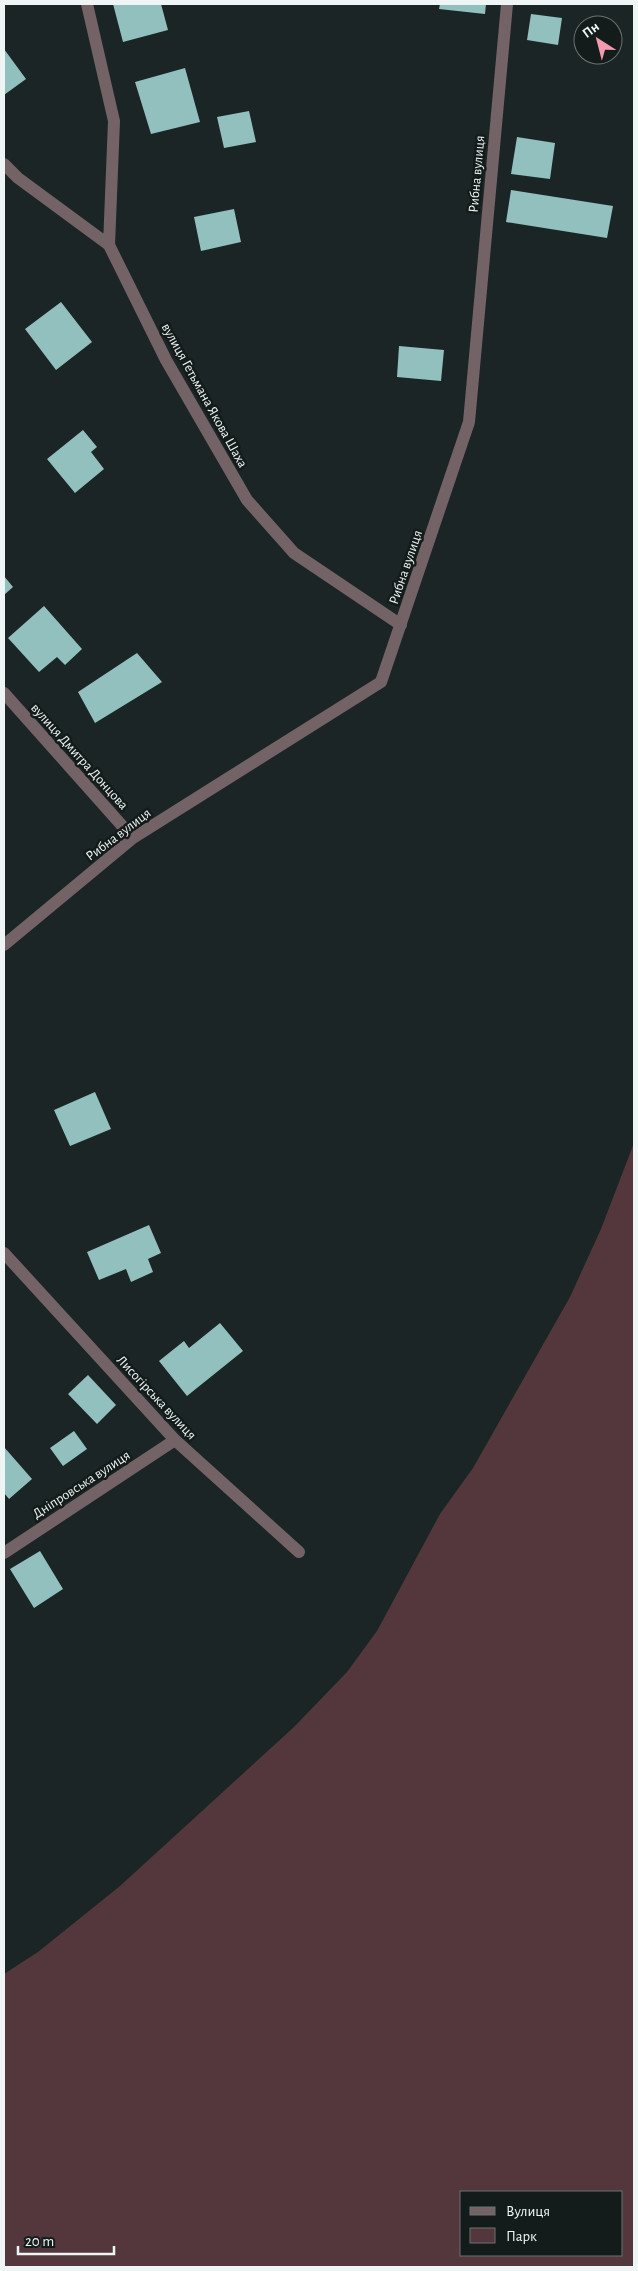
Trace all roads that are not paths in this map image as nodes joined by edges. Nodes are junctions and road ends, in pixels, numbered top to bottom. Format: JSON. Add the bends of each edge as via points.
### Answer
{"nodes":[{"id":1,"x":87,"y":4,"type":"edge"},
{"id":2,"x":507,"y":4,"type":"edge"},
{"id":3,"x":4,"y":164,"type":"edge"},
{"id":4,"x":109,"y":245,"type":"junction"},
{"id":5,"x":401,"y":625,"type":"junction"},
{"id":6,"x":4,"y":693,"type":"edge"},
{"id":7,"x":133,"y":838,"type":"junction"},
{"id":8,"x":4,"y":945,"type":"edge"},
{"id":9,"x":4,"y":1253,"type":"edge"},
{"id":10,"x":175,"y":1440,"type":"junction"},
{"id":11,"x":4,"y":1552,"type":"edge"},
{"id":12,"x":299,"y":1552,"type":"dead end"}],
"edges":[{"from":1,"to":4,"type":"street","via":[[114,121]]},
{"from":2,"to":5,"type":"street","name":"Рибна вулиця","via":[[469,422]]},
{"from":3,"to":4,"type":"street","name":"вулиця Гетьмана Якова Шаха","via":[[18,178]]},
{"from":4,"to":5,"type":"street","name":"вулиця Гетьмана Якова Шаха","via":[[166,360],[248,500],[294,553]]},
{"from":5,"to":7,"type":"street","name":"Рибна вулиця","via":[[381,682]]},
{"from":6,"to":7,"type":"street","name":"вулиця Дмитра Донцова"},
{"from":7,"to":8,"type":"street","name":"Рибна вулиця"},
{"from":9,"to":10,"type":"street","name":"Лисогірська вулиця"},
{"from":10,"to":11,"type":"street","name":"Дніпровська вулиця"},
{"from":10,"to":12,"type":"street","name":"Лисогірська вулиця"}]}
